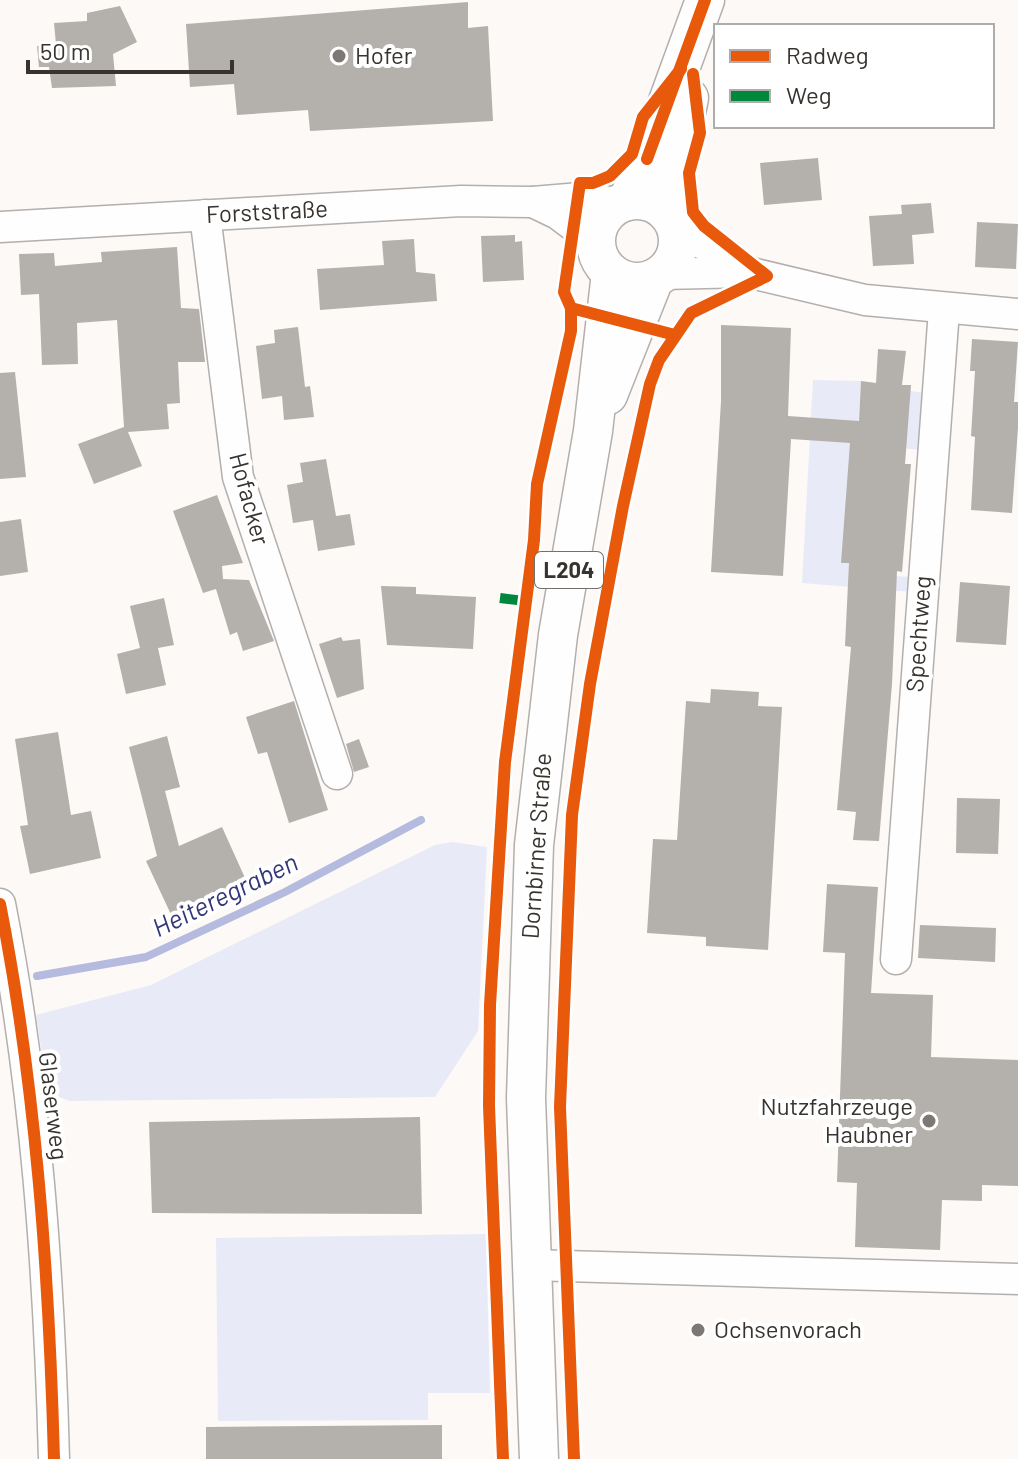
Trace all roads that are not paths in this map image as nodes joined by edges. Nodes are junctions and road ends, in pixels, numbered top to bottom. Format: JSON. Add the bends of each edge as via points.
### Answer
{"nodes":[{"id":1,"x":705,"y":2,"type":"edge"},
{"id":2,"x":533,"y":202,"type":"junction"},
{"id":3,"x":622,"y":203,"type":"junction"},
{"id":4,"x":205,"y":215,"type":"junction"},
{"id":5,"x":672,"y":222,"type":"junction"},
{"id":6,"x":0,"y":227,"type":"edge"},
{"id":7,"x":603,"y":258,"type":"junction"},
{"id":8,"x":747,"y":272,"type":"junction"},
{"id":9,"x":658,"y":276,"type":"junction"},
{"id":10,"x":944,"y":310,"type":"junction"},
{"id":11,"x":1018,"y":314,"type":"edge"},
{"id":12,"x":593,"y":431,"type":"junction"},
{"id":13,"x":337,"y":774,"type":"dead end"},
{"id":14,"x":0,"y":904,"type":"edge"},
{"id":15,"x":896,"y":959,"type":"dead end"},
{"id":16,"x":530,"y":1265,"type":"junction"},
{"id":17,"x":1018,"y":1279,"type":"edge"},
{"id":18,"x":54,"y":1459,"type":"edge"},
{"id":19,"x":539,"y":1459,"type":"edge"}],
"edges":[{"from":1,"to":3,"type":"main road","name":"Dornbirner Straße","number":"L204","via":[[647,159]]},
{"from":1,"to":5,"type":"main road","name":"Dornbirner Straße","number":"L204"},
{"from":2,"to":3,"type":"street","name":"Forststraße","via":[[592,197]]},
{"from":2,"to":4,"type":"street","name":"Forststraße"},
{"from":2,"to":7,"type":"street","name":"Forststraße","via":[[558,214]]},
{"from":3,"to":5,"type":"main road","via":[[655,204]]},
{"from":3,"to":7,"type":"main road","name":"Dornbirner Straße","number":"L204","via":[[601,220]]},
{"from":4,"to":6,"type":"street","name":"Forststraße"},
{"from":4,"to":13,"type":"street","name":"Hofacker","via":[[238,477]]},
{"from":5,"to":8,"type":"street"},
{"from":5,"to":9,"type":"main road","name":"Dornbirner Straße","number":"L204","via":[[673,262]]},
{"from":7,"to":9,"type":"main road","via":[[624,281]]},
{"from":7,"to":12,"type":"main road","name":"Dornbirner Straße","number":"L204"},
{"from":8,"to":9,"type":"street"},
{"from":8,"to":10,"type":"street","via":[[865,300]]},
{"from":9,"to":12,"type":"main road","name":"Dornbirner Straße","number":"L204"},
{"from":10,"to":11,"type":"street"},
{"from":10,"to":15,"type":"street","name":"Spechtweg"},
{"from":12,"to":16,"type":"main road","name":"Dornbirner Straße","number":"L204","via":[[558,635],[534,845],[526,1098]]},
{"from":14,"to":18,"type":"street","name":"Glaserweg","via":[[35,1127],[50,1317]]},
{"from":16,"to":17,"type":"street"},
{"from":16,"to":19,"type":"main road","name":"Dornbirner Straße","number":"L204"}]}
